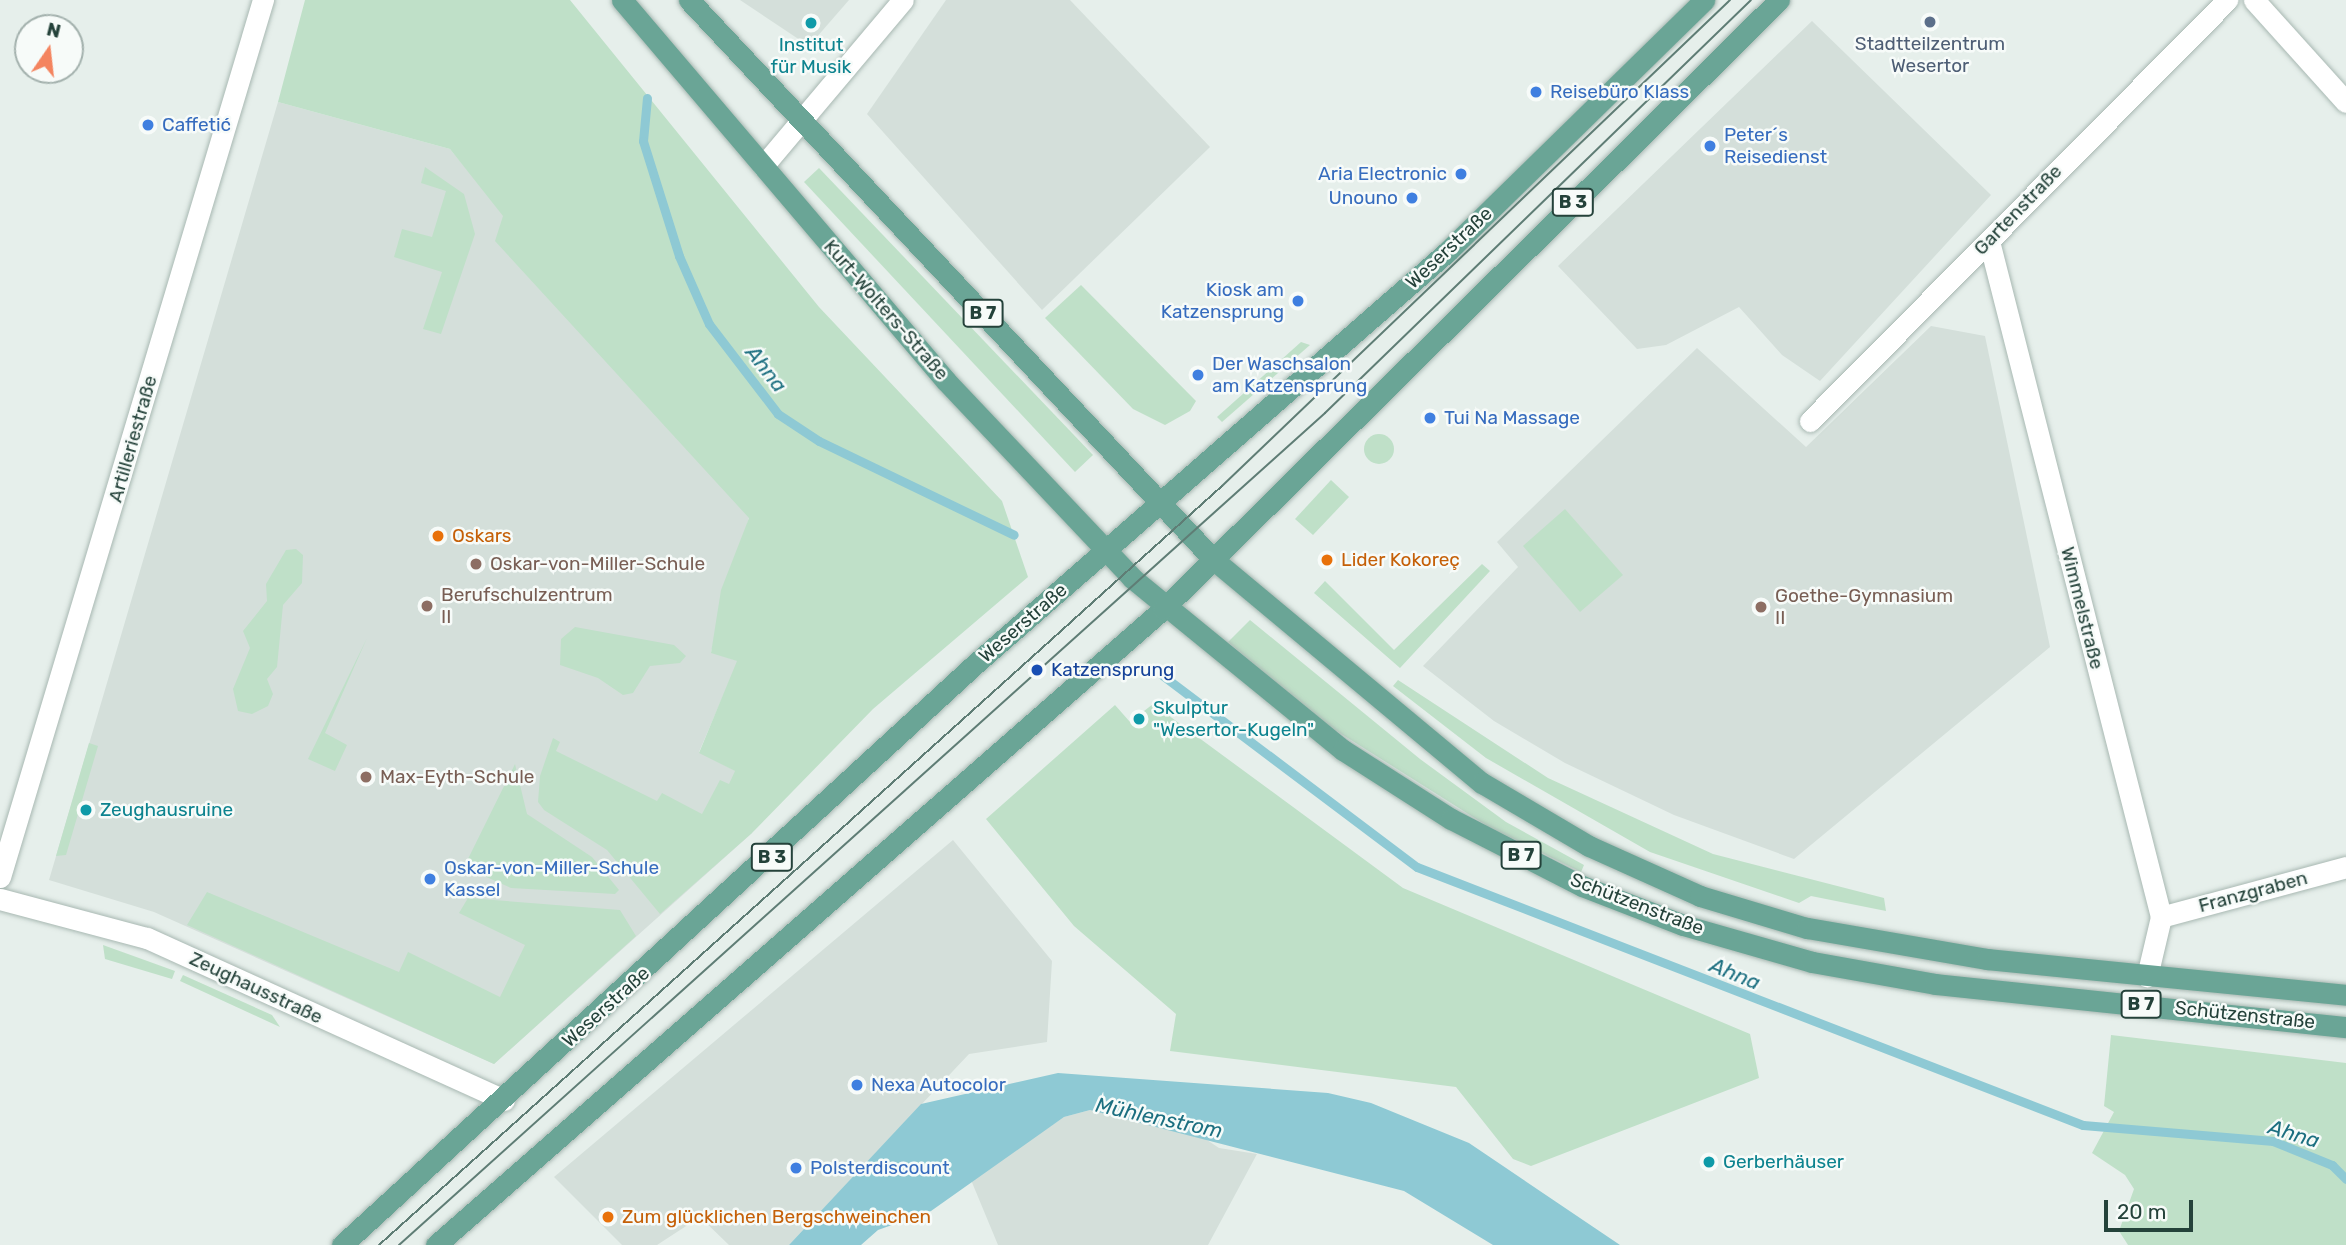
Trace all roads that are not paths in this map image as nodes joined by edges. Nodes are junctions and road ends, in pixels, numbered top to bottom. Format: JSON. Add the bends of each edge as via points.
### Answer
{"nodes":[{"id":1,"x":263,"y":0,"type":"edge"},
{"id":2,"x":622,"y":0,"type":"edge"},
{"id":3,"x":689,"y":0,"type":"edge"},
{"id":4,"x":903,"y":0,"type":"edge"},
{"id":5,"x":1704,"y":0,"type":"edge"},
{"id":6,"x":1779,"y":0,"type":"edge"},
{"id":7,"x":2227,"y":0,"type":"edge"},
{"id":8,"x":2254,"y":0,"type":"edge"},
{"id":9,"x":2346,"y":102,"type":"edge"},
{"id":10,"x":803,"y":122,"type":"junction"},
{"id":11,"x":763,"y":166,"type":"junction"},
{"id":12,"x":1989,"y":241,"type":"junction"},
{"id":13,"x":1810,"y":421,"type":"dead end"},
{"id":14,"x":1162,"y":505,"type":"junction"},
{"id":15,"x":1108,"y":554,"type":"junction"},
{"id":16,"x":1214,"y":560,"type":"junction"},
{"id":17,"x":1163,"y":609,"type":"junction"},
{"id":18,"x":2346,"y":867,"type":"edge"},
{"id":19,"x":0,"y":877,"type":"edge"},
{"id":20,"x":0,"y":899,"type":"edge"},
{"id":21,"x":2161,"y":917,"type":"junction"},
{"id":22,"x":2147,"y":975,"type":"junction"},
{"id":23,"x":2346,"y":995,"type":"edge"},
{"id":24,"x":2144,"y":1004,"type":"junction"},
{"id":25,"x":2346,"y":1027,"type":"edge"},
{"id":26,"x":504,"y":1100,"type":"junction"},
{"id":27,"x":342,"y":1245,"type":"edge"},
{"id":28,"x":436,"y":1245,"type":"edge"}],
"edges":[{"from":1,"to":19,"type":"street","name":"Artilleriestraße"},
{"from":2,"to":11,"type":"main road","name":"Kurt-Wolters-Straße","number":"B 7"},
{"from":3,"to":10,"type":"main road","number":"B 7"},
{"from":4,"to":10,"type":"street"},
{"from":5,"to":14,"type":"main road","name":"Weserstraße","number":"B 3","via":[[1447,252]]},
{"from":6,"to":16,"type":"main road","number":"B 3"},
{"from":7,"to":12,"type":"street","name":"Gartenstraße"},
{"from":8,"to":9,"type":"street"},
{"from":10,"to":11,"type":"street"},
{"from":10,"to":14,"type":"main road","number":"B 7"},
{"from":11,"to":15,"type":"main road","name":"Kurt-Wolters-Straße","number":"B 7","via":[[946,381]]},
{"from":12,"to":13,"type":"street","name":"Gartenstraße"},
{"from":12,"to":21,"type":"street","name":"Wimmelstraße"},
{"from":14,"to":15,"type":"main road","name":"Weserstraße","number":"B 3"},
{"from":14,"to":16,"type":"main road","number":"B 7"},
{"from":15,"to":17,"type":"main road","name":"Kurt-Wolters-Straße","number":"B 7"},
{"from":15,"to":26,"type":"main road","name":"Weserstraße","number":"B 3","via":[[866,764]]},
{"from":16,"to":17,"type":"main road","number":"B 3"},
{"from":16,"to":22,"type":"main road","name":"Schützenstraße","number":"B 7","via":[[1482,783],[1589,846],[1700,896],[1807,928],[1987,959]]},
{"from":17,"to":24,"type":"main road","name":"Schützenstraße","number":"B 7","via":[[1343,750],[1451,819],[1582,886],[1683,925],[1812,962],[1935,984]]},
{"from":17,"to":28,"type":"main road","number":"B 3"},
{"from":18,"to":21,"type":"street","name":"Franzgraben"},
{"from":20,"to":26,"type":"street","name":"Zeughausstraße","via":[[147,938]]},
{"from":21,"to":22,"type":"street","name":"Wimmelstraße"},
{"from":22,"to":23,"type":"main road","name":"Schützenstraße","number":"B 7"},
{"from":22,"to":24,"type":"main road","number":"B 7"},
{"from":24,"to":25,"type":"main road","name":"Schützenstraße","number":"B 7"},
{"from":26,"to":27,"type":"main road","name":"Weserstraße","number":"B 3"}]}
